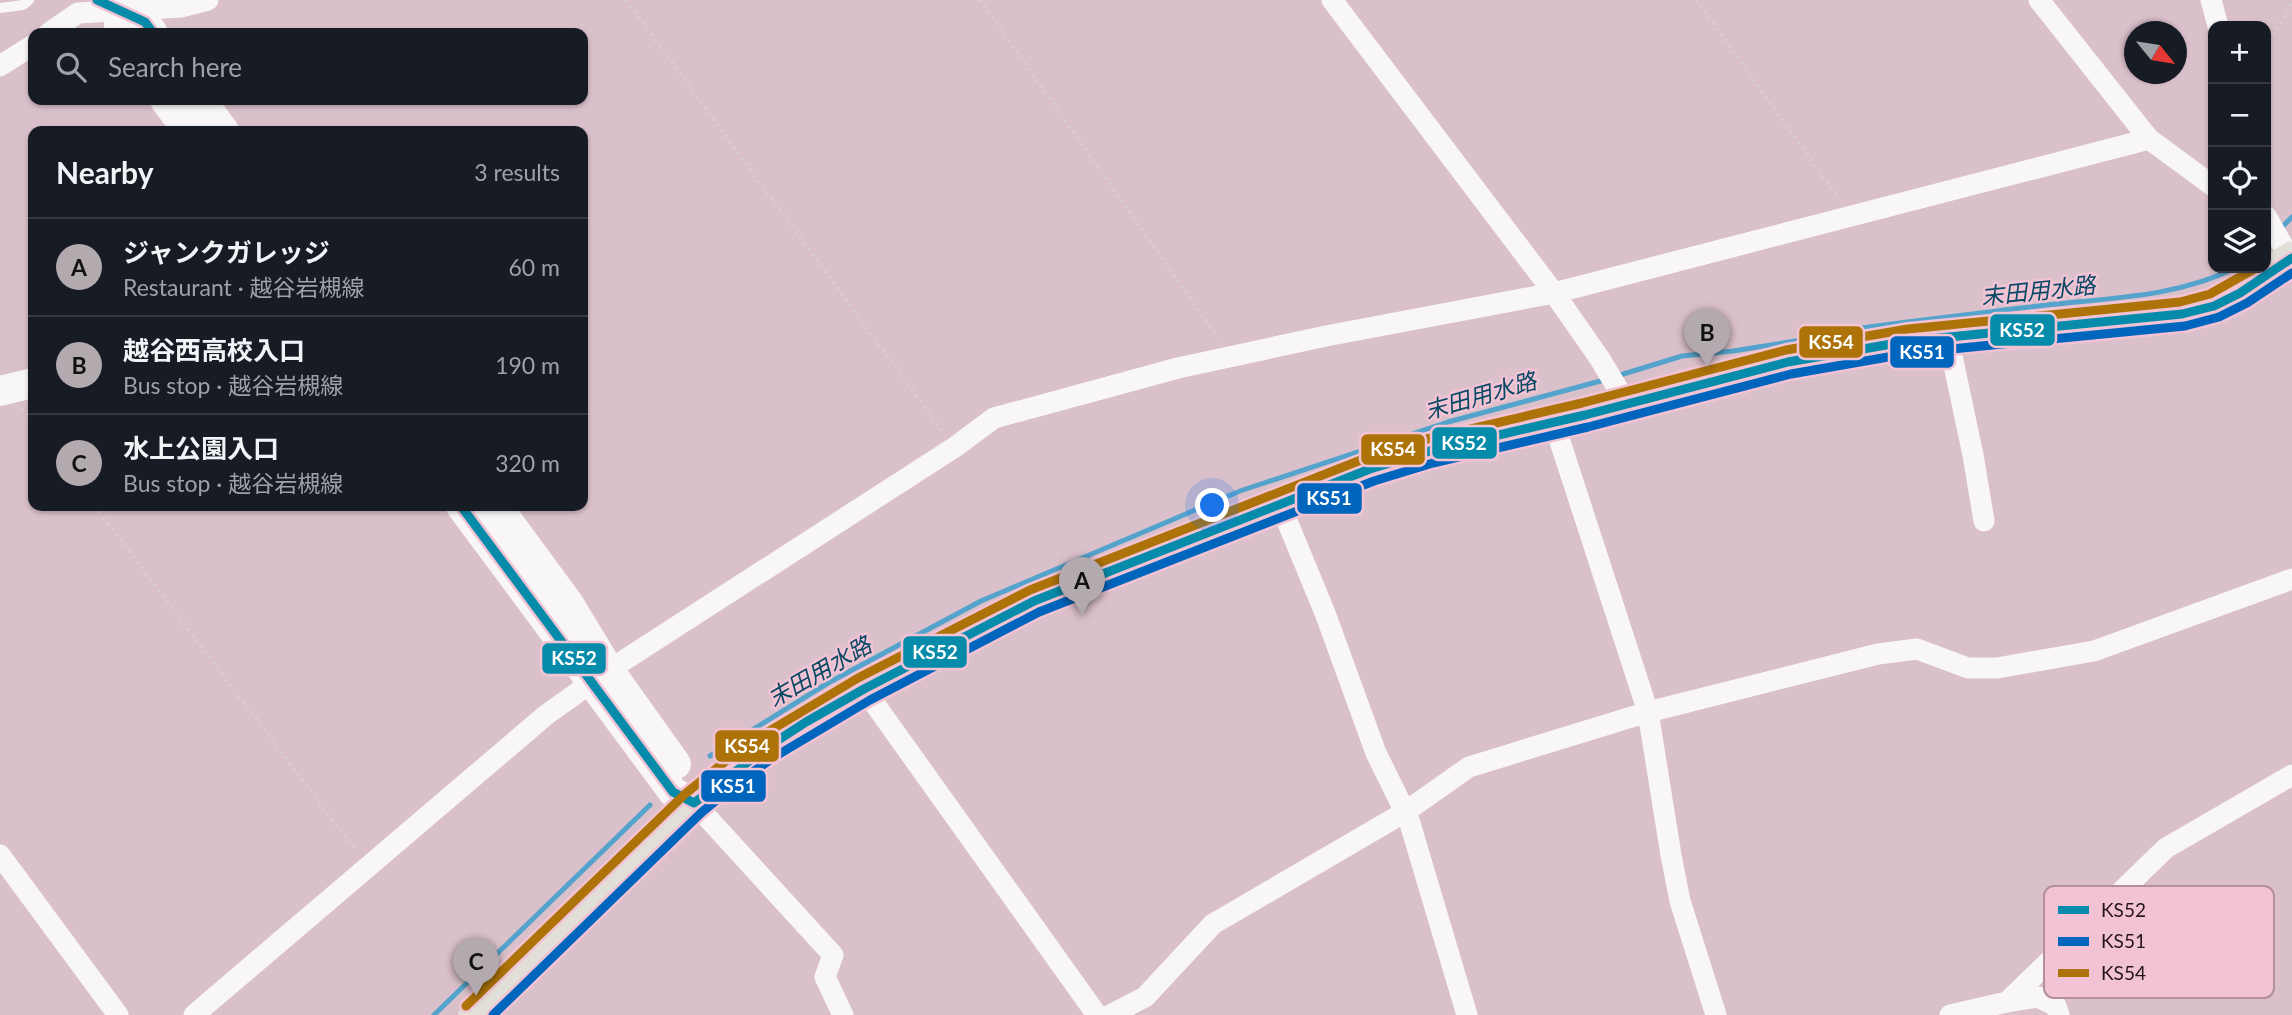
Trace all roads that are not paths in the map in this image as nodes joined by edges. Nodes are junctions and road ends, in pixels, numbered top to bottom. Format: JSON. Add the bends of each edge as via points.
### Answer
{"nodes":[{"id":1,"x":29,"y":0,"type":"edge"},
{"id":2,"x":208,"y":0,"type":"edge"},
{"id":3,"x":1332,"y":0,"type":"edge"},
{"id":4,"x":2039,"y":0,"type":"edge"},
{"id":5,"x":2211,"y":0,"type":"edge"},
{"id":6,"x":0,"y":8,"type":"edge"},
{"id":7,"x":114,"y":11,"type":"edge"},
{"id":8,"x":2217,"y":21,"type":"edge"},
{"id":9,"x":56,"y":28,"type":"edge"},
{"id":10,"x":149,"y":28,"type":"edge"},
{"id":11,"x":28,"y":48,"type":"edge"},
{"id":12,"x":0,"y":66,"type":"edge"},
{"id":13,"x":169,"y":105,"type":"edge"},
{"id":14,"x":205,"y":105,"type":"edge"},
{"id":15,"x":184,"y":126,"type":"edge"},
{"id":16,"x":220,"y":126,"type":"edge"},
{"id":17,"x":2149,"y":139,"type":"junction"},
{"id":18,"x":2208,"y":182,"type":"edge"},
{"id":19,"x":2278,"y":239,"type":"edge"},
{"id":20,"x":1554,"y":293,"type":"junction"},
{"id":21,"x":1948,"y":337,"type":"junction"},
{"id":22,"x":28,"y":384,"type":"edge"},
{"id":23,"x":1616,"y":386,"type":"junction"},
{"id":24,"x":0,"y":391,"type":"edge"},
{"id":25,"x":1554,"y":423,"type":"junction"},
{"id":26,"x":1280,"y":504,"type":"junction"},
{"id":27,"x":465,"y":511,"type":"edge"},
{"id":28,"x":500,"y":511,"type":"edge"},
{"id":29,"x":1984,"y":521,"type":"dead end"},
{"id":30,"x":2292,"y":579,"type":"edge"},
{"id":31,"x":600,"y":677,"type":"junction"},
{"id":32,"x":864,"y":689,"type":"junction"},
{"id":33,"x":1648,"y":712,"type":"junction"},
{"id":34,"x":2292,"y":775,"type":"edge"},
{"id":35,"x":694,"y":803,"type":"junction"},
{"id":36,"x":1405,"y":812,"type":"junction"},
{"id":37,"x":0,"y":855,"type":"edge"},
{"id":38,"x":2127,"y":886,"type":"edge"},
{"id":39,"x":2044,"y":966,"type":"edge"},
{"id":40,"x":2007,"y":1002,"type":"junction"},
{"id":41,"x":118,"y":1015,"type":"edge"},
{"id":42,"x":194,"y":1015,"type":"edge"},
{"id":43,"x":475,"y":1015,"type":"edge"},
{"id":44,"x":844,"y":1015,"type":"edge"},
{"id":45,"x":1097,"y":1015,"type":"edge"},
{"id":46,"x":1110,"y":1015,"type":"edge"},
{"id":47,"x":1466,"y":1015,"type":"edge"},
{"id":48,"x":1716,"y":1015,"type":"edge"},
{"id":49,"x":1950,"y":1015,"type":"edge"},
{"id":50,"x":2059,"y":1015,"type":"edge"}],
"edges":[{"from":1,"to":6,"type":"lane"},
{"from":2,"to":7,"type":"street","via":[[181,7]]},
{"from":3,"to":20,"type":"street"},
{"from":4,"to":17,"type":"street"},
{"from":5,"to":8,"type":"street"},
{"from":7,"to":9,"type":"street","via":[[78,13]]},
{"from":7,"to":10,"type":"street","via":[[145,22]]},
{"from":11,"to":12,"type":"street"},
{"from":13,"to":15,"type":"street"},
{"from":14,"to":16,"type":"street"},
{"from":17,"to":18,"type":"street"},
{"from":17,"to":20,"type":"street"},
{"from":19,"to":21,"type":"main road","via":[[2240,293],[2214,306],[2182,314]]},
{"from":20,"to":23,"type":"street"},
{"from":20,"to":31,"type":"street","via":[[1178,368],[994,418]]},
{"from":21,"to":23,"type":"main road"},
{"from":21,"to":29,"type":"street"},
{"from":22,"to":24,"type":"street"},
{"from":23,"to":25,"type":"main road"},
{"from":25,"to":26,"type":"main road","via":[[1370,469]]},
{"from":25,"to":33,"type":"street"},
{"from":26,"to":32,"type":"main road","via":[[1034,601]]},
{"from":26,"to":36,"type":"street","via":[[1376,753]]},
{"from":27,"to":31,"type":"street"},
{"from":28,"to":31,"type":"street","via":[[569,604]]},
{"from":30,"to":33,"type":"street","via":[[2094,652],[1997,668],[1968,668],[1917,649],[1878,654]]},
{"from":31,"to":35,"type":"street","via":[[687,779]]},
{"from":31,"to":42,"type":"street","via":[[546,715]]},
{"from":32,"to":35,"type":"main road","via":[[769,746]]},
{"from":32,"to":45,"type":"street"},
{"from":33,"to":36,"type":"street","via":[[1469,767]]},
{"from":33,"to":48,"type":"street","via":[[1680,901]]},
{"from":34,"to":38,"type":"street","via":[[2166,848]]},
{"from":35,"to":43,"type":"main road"},
{"from":35,"to":44,"type":"street","via":[[833,955],[825,978]]},
{"from":36,"to":46,"type":"street","via":[[1213,924],[1145,998]]},
{"from":36,"to":47,"type":"street"},
{"from":37,"to":41,"type":"street"},
{"from":39,"to":40,"type":"street"},
{"from":40,"to":49,"type":"street"},
{"from":40,"to":50,"type":"street","via":[[2038,997],[2056,1006]]}]}
